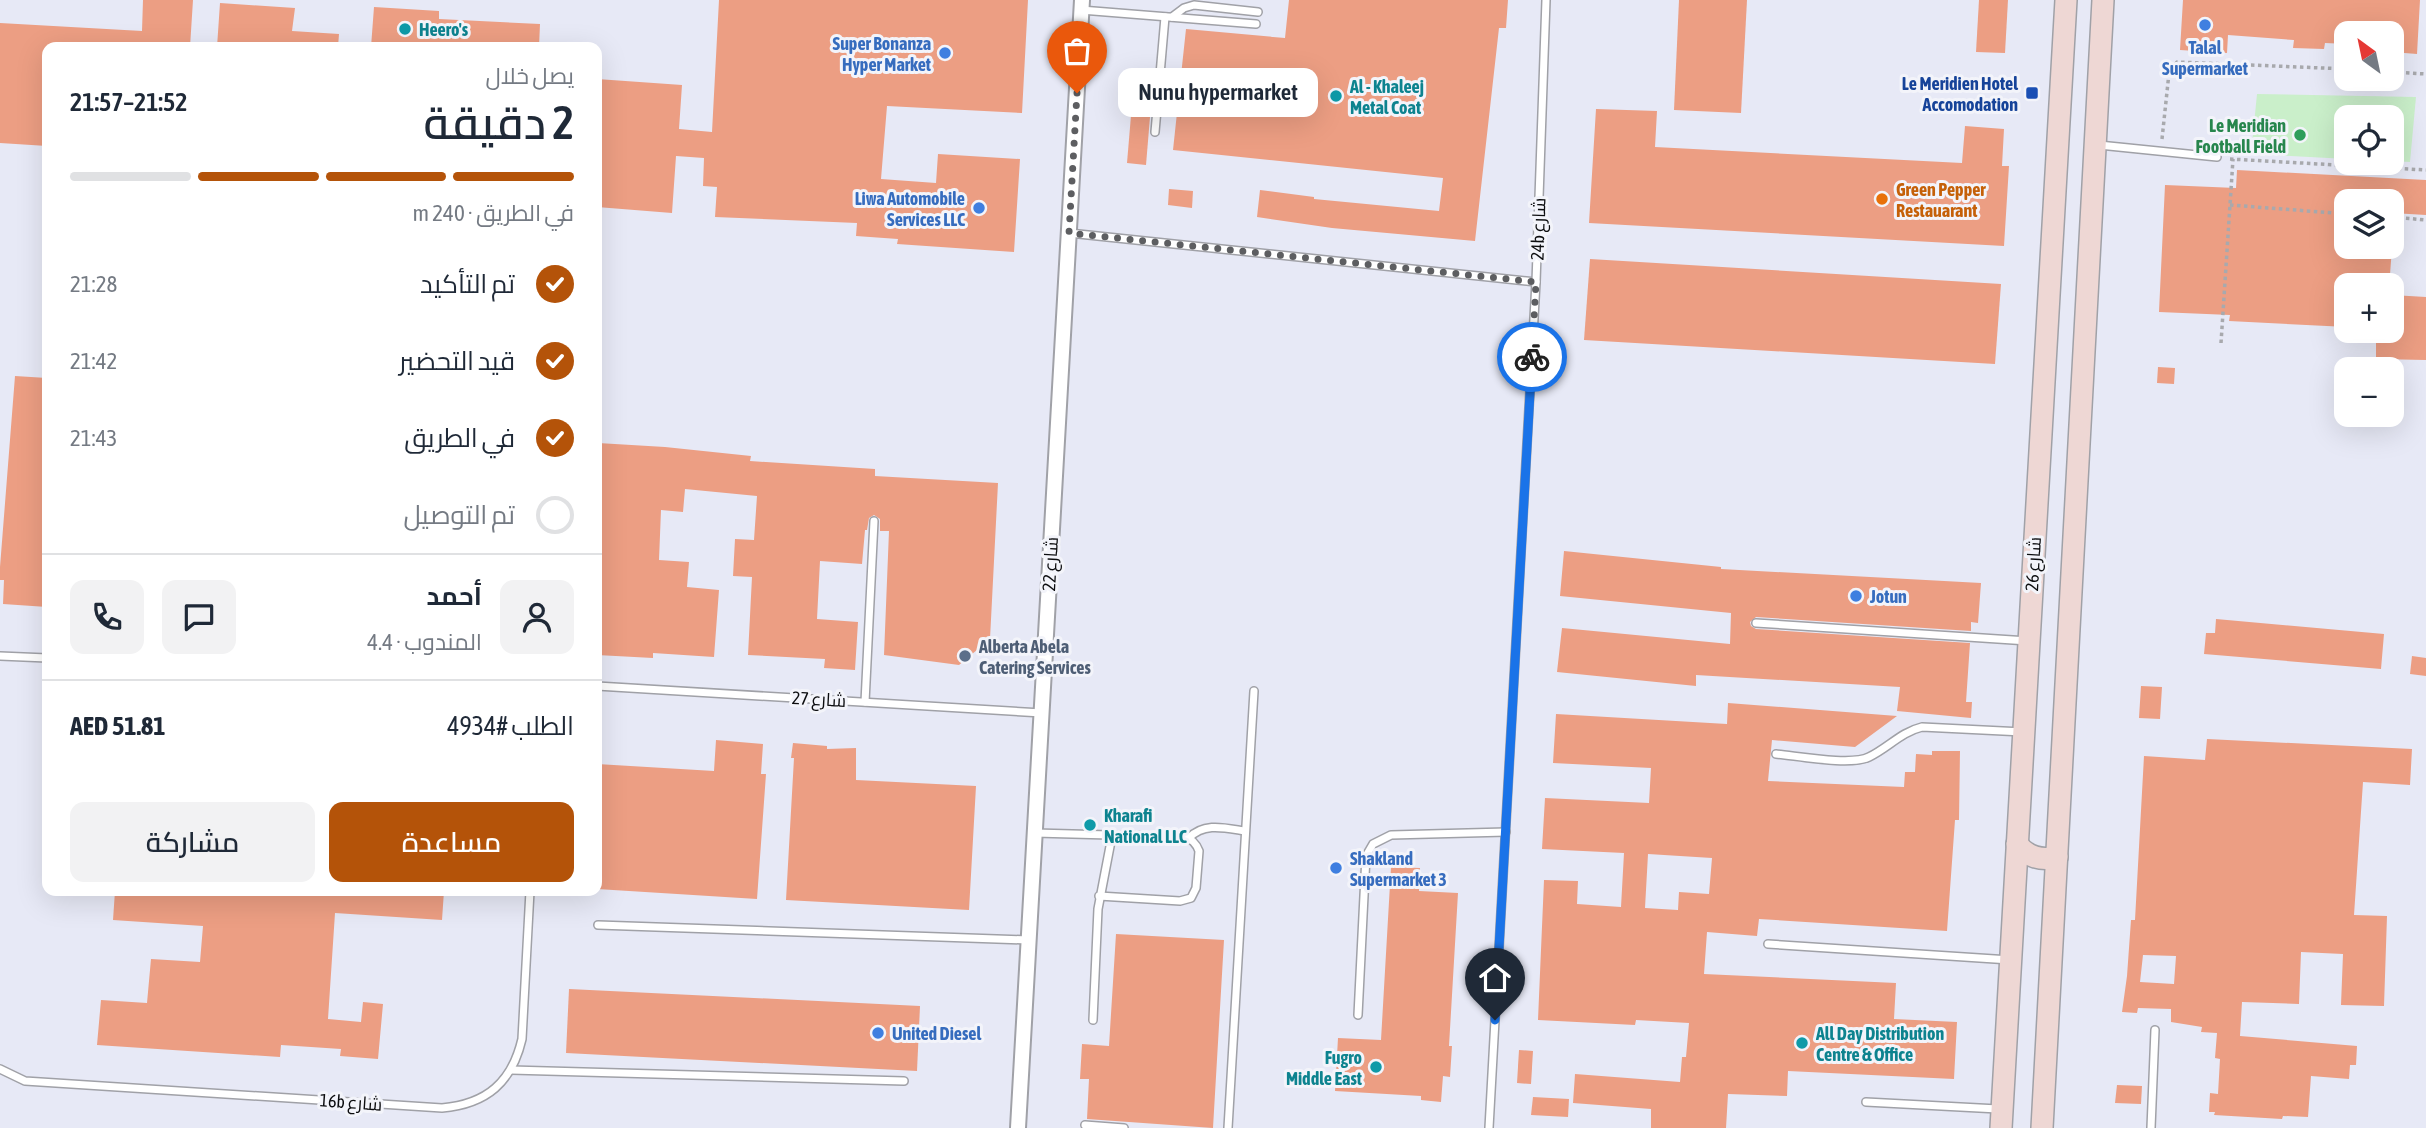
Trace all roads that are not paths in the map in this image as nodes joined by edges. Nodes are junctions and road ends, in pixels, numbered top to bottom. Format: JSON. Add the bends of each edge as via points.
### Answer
{"nodes":[{"id":1,"x":1546,"y":0,"type":"edge"},
{"id":2,"x":2066,"y":0,"type":"edge"},
{"id":3,"x":2103,"y":0,"type":"edge"},
{"id":4,"x":1081,"y":5,"type":"edge"},
{"id":5,"x":1258,"y":12,"type":"dead end"},
{"id":6,"x":1168,"y":17,"type":"junction"},
{"id":7,"x":1256,"y":24,"type":"dead end"},
{"id":8,"x":1155,"y":132,"type":"dead end"},
{"id":9,"x":2096,"y":145,"type":"junction"},
{"id":10,"x":2217,"y":157,"type":"road end"},
{"id":11,"x":1069,"y":233,"type":"junction"},
{"id":12,"x":1536,"y":282,"type":"junction"},
{"id":13,"x":874,"y":521,"type":"dead end"},
{"id":14,"x":1756,"y":623,"type":"dead end"},
{"id":15,"x":2028,"y":641,"type":"junction"},
{"id":16,"x":0,"y":656,"type":"edge"},
{"id":17,"x":42,"y":658,"type":"edge"},
{"id":18,"x":602,"y":685,"type":"edge"},
{"id":19,"x":1254,"y":691,"type":"dead end"},
{"id":20,"x":865,"y":702,"type":"junction"},
{"id":21,"x":1042,"y":713,"type":"junction"},
{"id":22,"x":2023,"y":732,"type":"junction"},
{"id":23,"x":1776,"y":754,"type":"dead end"},
{"id":24,"x":1245,"y":831,"type":"junction"},
{"id":25,"x":1506,"y":832,"type":"junction"},
{"id":26,"x":1035,"y":833,"type":"junction"},
{"id":27,"x":1112,"y":835,"type":"junction"},
{"id":28,"x":1189,"y":838,"type":"junction"},
{"id":29,"x":2017,"y":844,"type":"junction"},
{"id":30,"x":2057,"y":857,"type":"junction"},
{"id":31,"x":530,"y":896,"type":"edge"},
{"id":32,"x":1099,"y":896,"type":"junction"},
{"id":33,"x":597,"y":925,"type":"dead end"},
{"id":34,"x":1029,"y":940,"type":"junction"},
{"id":35,"x":1768,"y":944,"type":"dead end"},
{"id":36,"x":2010,"y":960,"type":"junction"},
{"id":37,"x":1358,"y":1015,"type":"dead end"},
{"id":38,"x":1093,"y":1020,"type":"dead end"},
{"id":39,"x":2155,"y":1030,"type":"dead end"},
{"id":40,"x":0,"y":1069,"type":"edge"},
{"id":41,"x":511,"y":1070,"type":"junction"},
{"id":42,"x":904,"y":1081,"type":"dead end"},
{"id":43,"x":1866,"y":1102,"type":"dead end"},
{"id":44,"x":2002,"y":1119,"type":"edge"},
{"id":45,"x":1085,"y":1125,"type":"dead end"},
{"id":46,"x":1018,"y":1128,"type":"edge"},
{"id":47,"x":1124,"y":1128,"type":"edge"},
{"id":48,"x":1228,"y":1128,"type":"edge"},
{"id":49,"x":1489,"y":1128,"type":"edge"},
{"id":50,"x":2042,"y":1128,"type":"edge"},
{"id":51,"x":2151,"y":1128,"type":"edge"}],
"edges":[{"from":1,"to":12,"type":"lane","name":"24b شارع"},
{"from":2,"to":15,"type":"street","name":"شارع 26"},
{"from":3,"to":9,"type":"street"},
{"from":4,"to":6,"type":"lane"},
{"from":4,"to":11,"type":"street","name":"شارع 22"},
{"from":5,"to":6,"type":"lane","via":[[1194,5]]},
{"from":6,"to":7,"type":"lane"},
{"from":6,"to":8,"type":"lane"},
{"from":9,"to":10,"type":"lane"},
{"from":9,"to":30,"type":"street"},
{"from":11,"to":12,"type":"lane"},
{"from":11,"to":21,"type":"street","name":"شارع 22"},
{"from":12,"to":25,"type":"lane","name":"24b شارع"},
{"from":13,"to":20,"type":"lane"},
{"from":14,"to":15,"type":"lane"},
{"from":15,"to":22,"type":"street","name":"شارع 26"},
{"from":16,"to":17,"type":"lane"},
{"from":18,"to":20,"type":"lane","name":"شارع 27"},
{"from":19,"to":24,"type":"lane"},
{"from":20,"to":21,"type":"lane","name":"شارع 27"},
{"from":21,"to":26,"type":"street","name":"شارع 22"},
{"from":22,"to":23,"type":"lane","via":[[1922,727],[1857,761]]},
{"from":22,"to":29,"type":"street","name":"شارع 26"},
{"from":24,"to":28,"type":"lane","via":[[1210,827]]},
{"from":24,"to":48,"type":"lane"},
{"from":25,"to":37,"type":"lane","via":[[1391,835],[1373,844],[1366,856]]},
{"from":25,"to":49,"type":"lane","name":"24b شارع"},
{"from":26,"to":27,"type":"lane"},
{"from":26,"to":34,"type":"street","name":"شارع 22"},
{"from":27,"to":28,"type":"lane"},
{"from":27,"to":32,"type":"lane"},
{"from":28,"to":32,"type":"lane","via":[[1199,851],[1191,898]]},
{"from":29,"to":30,"type":"street","via":[[2035,858]]},
{"from":29,"to":36,"type":"street","name":"شارع 26"},
{"from":30,"to":50,"type":"street"},
{"from":31,"to":41,"type":"lane","name":"16b شارع","via":[[522,1039]]},
{"from":32,"to":38,"type":"lane"},
{"from":33,"to":34,"type":"lane"},
{"from":34,"to":46,"type":"street","name":"شارع 22"},
{"from":35,"to":36,"type":"lane"},
{"from":36,"to":44,"type":"street","name":"شارع 26"},
{"from":39,"to":51,"type":"lane"},
{"from":40,"to":41,"type":"lane","name":"16b شارع","via":[[25,1081],[442,1108],[458,1107],[489,1094]]},
{"from":41,"to":42,"type":"lane"},
{"from":43,"to":44,"type":"lane"},
{"from":45,"to":47,"type":"lane"}]}
